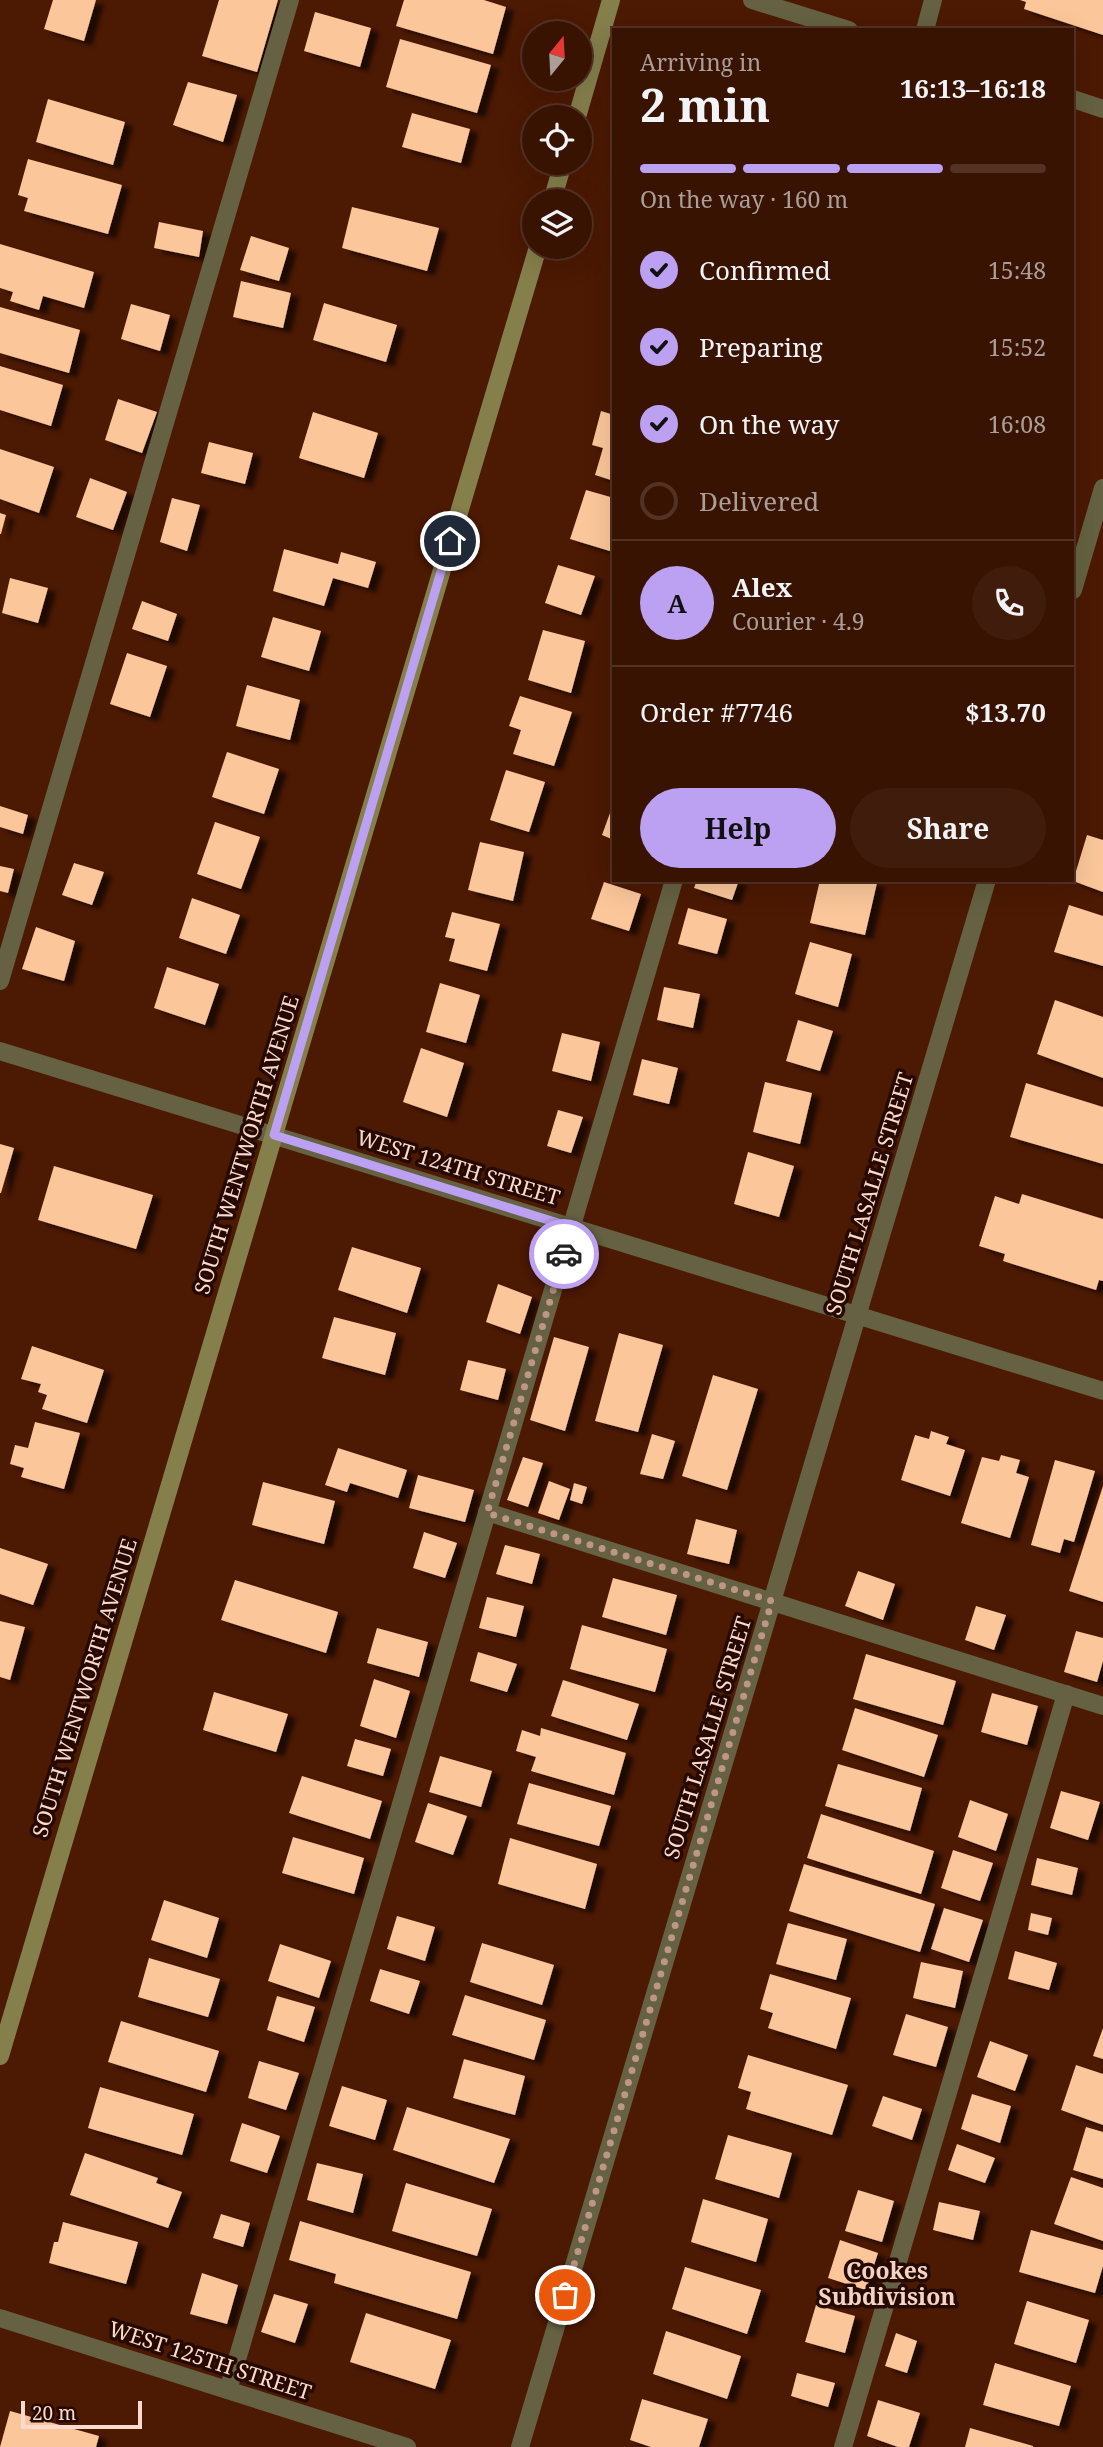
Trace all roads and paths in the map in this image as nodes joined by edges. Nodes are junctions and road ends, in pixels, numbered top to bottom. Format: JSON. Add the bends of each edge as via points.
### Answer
{"nodes":[{"id":1,"x":290,"y":0,"type":"edge"},
{"id":2,"x":611,"y":0,"type":"edge"},
{"id":3,"x":752,"y":0,"type":"edge"},
{"id":4,"x":933,"y":0,"type":"edge"},
{"id":5,"x":843,"y":28,"type":"edge"},
{"id":6,"x":926,"y":28,"type":"edge"},
{"id":7,"x":1074,"y":99,"type":"edge"},
{"id":8,"x":580,"y":105,"type":"edge"},
{"id":9,"x":1103,"y":109,"type":"edge"},
{"id":10,"x":534,"y":259,"type":"edge"},
{"id":11,"x":1103,"y":488,"type":"edge"},
{"id":12,"x":1074,"y":587,"type":"edge"},
{"id":13,"x":673,"y":882,"type":"edge"},
{"id":14,"x":986,"y":882,"type":"edge"},
{"id":15,"x":0,"y":981,"type":"edge"},
{"id":16,"x":0,"y":1051,"type":"edge"},
{"id":17,"x":274,"y":1135,"type":"junction"},
{"id":18,"x":571,"y":1227,"type":"junction"},
{"id":19,"x":857,"y":1315,"type":"junction"},
{"id":20,"x":1103,"y":1391,"type":"edge"},
{"id":21,"x":487,"y":1513,"type":"junction"},
{"id":22,"x":772,"y":1601,"type":"junction"},
{"id":23,"x":1066,"y":1694,"type":"junction"},
{"id":24,"x":1103,"y":1706,"type":"edge"},
{"id":25,"x":0,"y":2056,"type":"edge"},
{"id":26,"x":0,"y":2318,"type":"edge"},
{"id":27,"x":228,"y":2390,"type":"junction"},
{"id":28,"x":407,"y":2447,"type":"edge"},
{"id":29,"x":520,"y":2447,"type":"edge"},
{"id":30,"x":843,"y":2447,"type":"edge"}],
"edges":[{"from":1,"to":15,"type":"street"},
{"from":2,"to":8,"type":"street"},
{"from":3,"to":5,"type":"street"},
{"from":4,"to":6,"type":"street"},
{"from":7,"to":9,"type":"street"},
{"from":10,"to":17,"type":"street","name":"SOUTH WENTWORTH AVENUE"},
{"from":11,"to":12,"type":"street"},
{"from":13,"to":18,"type":"street"},
{"from":14,"to":19,"type":"street","name":"SOUTH LASALLE STREET"},
{"from":16,"to":17,"type":"street","name":"WEST 124TH STREET"},
{"from":17,"to":18,"type":"street","name":"WEST 124TH STREET"},
{"from":17,"to":25,"type":"street","name":"SOUTH WENTWORTH AVENUE"},
{"from":18,"to":19,"type":"street","name":"WEST 124TH STREET"},
{"from":18,"to":21,"type":"street"},
{"from":19,"to":20,"type":"street","name":"WEST 124TH STREET"},
{"from":19,"to":22,"type":"street","name":"SOUTH LASALLE STREET"},
{"from":21,"to":22,"type":"street"},
{"from":21,"to":27,"type":"street"},
{"from":22,"to":23,"type":"street"},
{"from":22,"to":29,"type":"street","name":"SOUTH LASALLE STREET"},
{"from":23,"to":24,"type":"street"},
{"from":23,"to":30,"type":"street"},
{"from":26,"to":27,"type":"street","name":"WEST 125TH STREET"},
{"from":27,"to":28,"type":"street","name":"WEST 125TH STREET"}]}
